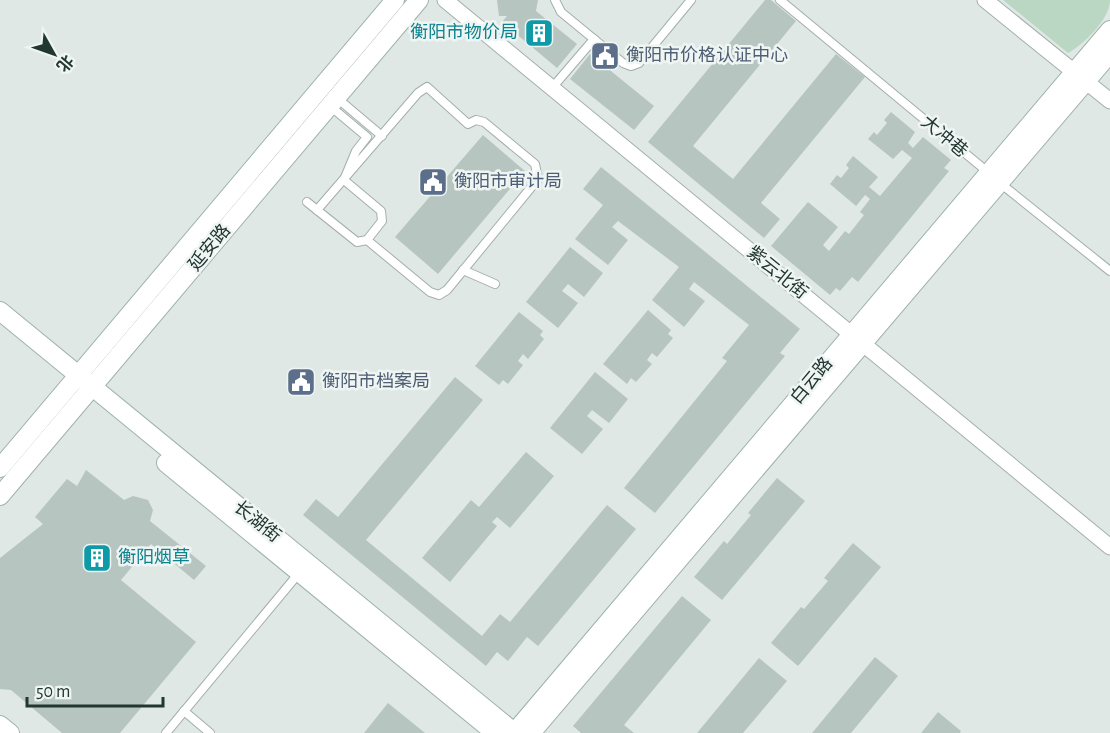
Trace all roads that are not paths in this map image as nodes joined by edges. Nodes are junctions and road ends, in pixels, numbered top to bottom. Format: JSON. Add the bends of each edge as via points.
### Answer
{"nodes":[{"id":1,"x":395,"y":0,"type":"edge"},
{"id":2,"x":419,"y":0,"type":"edge"},
{"id":3,"x":445,"y":0,"type":"edge"},
{"id":4,"x":555,"y":0,"type":"edge"},
{"id":5,"x":691,"y":0,"type":"edge"},
{"id":6,"x":780,"y":0,"type":"edge"},
{"id":7,"x":985,"y":0,"type":"edge"},
{"id":8,"x":1110,"y":30,"type":"edge"},
{"id":9,"x":594,"y":39,"type":"junction"},
{"id":10,"x":1110,"y":53,"type":"edge"},
{"id":11,"x":1080,"y":77,"type":"junction"},
{"id":12,"x":552,"y":88,"type":"junction"},
{"id":13,"x":1110,"y":101,"type":"edge"},
{"id":14,"x":333,"y":102,"type":"junction"},
{"id":15,"x":382,"y":136,"type":"junction"},
{"id":16,"x":994,"y":178,"type":"junction"},
{"id":17,"x":344,"y":180,"type":"junction"},
{"id":18,"x":307,"y":202,"type":"dead end"},
{"id":19,"x":317,"y":210,"type":"junction"},
{"id":20,"x":367,"y":240,"type":"junction"},
{"id":21,"x":464,"y":270,"type":"junction"},
{"id":22,"x":1110,"y":271,"type":"edge"},
{"id":23,"x":495,"y":284,"type":"dead end"},
{"id":24,"x":0,"y":311,"type":"edge"},
{"id":25,"x":0,"y":327,"type":"edge"},
{"id":26,"x":857,"y":339,"type":"junction"},
{"id":27,"x":81,"y":386,"type":"junction"},
{"id":28,"x":0,"y":468,"type":"edge"},
{"id":29,"x":0,"y":496,"type":"edge"},
{"id":30,"x":1110,"y":547,"type":"edge"},
{"id":31,"x":299,"y":573,"type":"junction"},
{"id":32,"x":184,"y":711,"type":"junction"},
{"id":33,"x":0,"y":725,"type":"edge"},
{"id":34,"x":10,"y":733,"type":"edge"},
{"id":35,"x":166,"y":733,"type":"edge"},
{"id":36,"x":210,"y":733,"type":"edge"},
{"id":37,"x":495,"y":733,"type":"edge"},
{"id":38,"x":514,"y":733,"type":"edge"},
{"id":39,"x":531,"y":733,"type":"edge"}],
"edges":[{"from":1,"to":27,"type":"main road","name":"延安路"},
{"from":2,"to":14,"type":"main road","name":"延安路"},
{"from":3,"to":12,"type":"street","name":"紫云北街"},
{"from":4,"to":9,"type":"lane","via":[[561,12]]},
{"from":5,"to":9,"type":"lane","via":[[639,63],[623,63]]},
{"from":6,"to":16,"type":"lane","name":"大冲巷"},
{"from":7,"to":11,"type":"street"},
{"from":8,"to":11,"type":"main road","name":"白云路"},
{"from":9,"to":12,"type":"lane"},
{"from":10,"to":11,"type":"main road","name":"白云路"},
{"from":11,"to":13,"type":"street"},
{"from":11,"to":16,"type":"main road","name":"白云路"},
{"from":12,"to":26,"type":"street","name":"紫云北街"},
{"from":14,"to":15,"type":"lane"},
{"from":14,"to":17,"type":"lane","via":[[367,137]]},
{"from":14,"to":27,"type":"main road","name":"延安路"},
{"from":15,"to":17,"type":"lane"},
{"from":15,"to":21,"type":"lane","via":[[427,87],[468,124],[484,122],[535,164],[538,179]]},
{"from":16,"to":22,"type":"lane","name":"大冲巷"},
{"from":16,"to":26,"type":"main road","name":"白云路"},
{"from":17,"to":19,"type":"lane"},
{"from":17,"to":20,"type":"lane","via":[[381,211],[382,221]]},
{"from":18,"to":19,"type":"lane"},
{"from":19,"to":20,"type":"lane","via":[[357,242]]},
{"from":20,"to":21,"type":"lane","via":[[430,292],[439,295]]},
{"from":21,"to":23,"type":"lane"},
{"from":24,"to":27,"type":"main road","name":"长湖街"},
{"from":25,"to":27,"type":"main road","name":"长湖街"},
{"from":26,"to":30,"type":"street","name":"紫云北街"},
{"from":26,"to":38,"type":"main road","name":"白云路"},
{"from":26,"to":39,"type":"main road","name":"白云路"},
{"from":27,"to":28,"type":"main road","name":"延安路"},
{"from":27,"to":29,"type":"main road","name":"延安路"},
{"from":27,"to":31,"type":"main road","name":"长湖街"},
{"from":27,"to":38,"type":"main road","name":"长湖街"},
{"from":31,"to":32,"type":"lane"},
{"from":31,"to":37,"type":"main road","name":"长湖街"},
{"from":32,"to":35,"type":"lane"},
{"from":32,"to":36,"type":"lane"},
{"from":33,"to":34,"type":"main road"}]}
